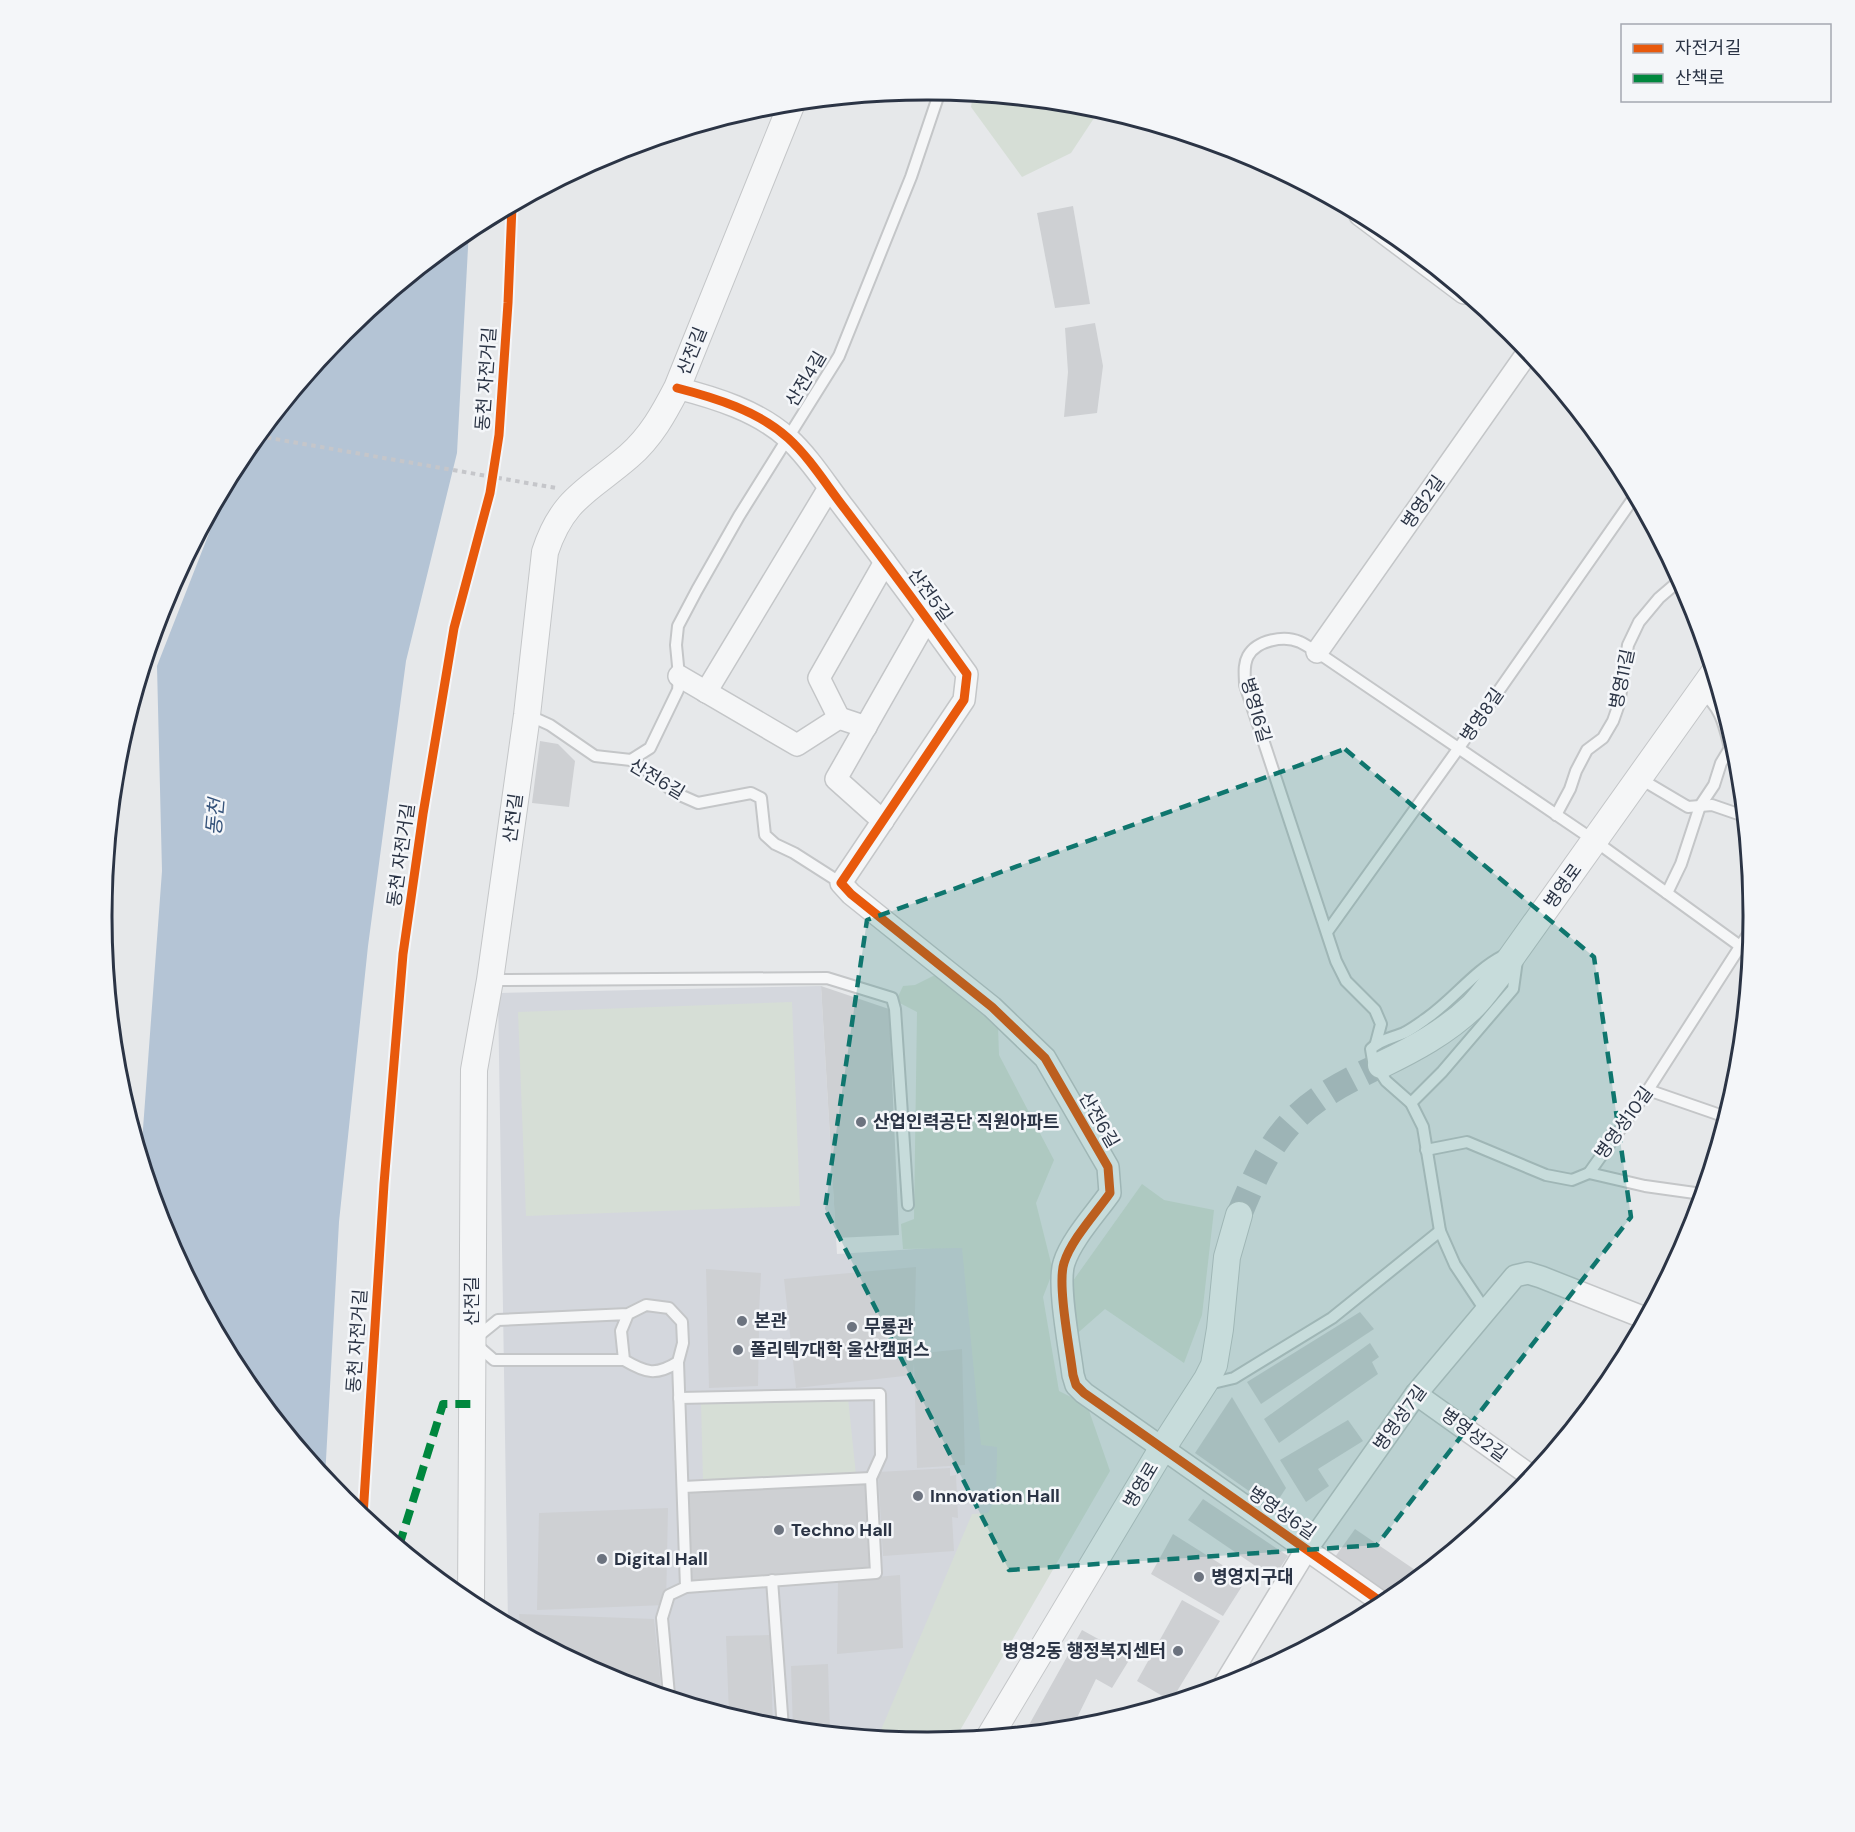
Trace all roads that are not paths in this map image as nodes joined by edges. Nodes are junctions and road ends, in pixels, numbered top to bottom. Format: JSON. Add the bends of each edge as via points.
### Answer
{"nodes":[{"id":1,"x":937,"y":100,"type":"edge"},
{"id":2,"x":788,"y":113,"type":"edge"},
{"id":3,"x":1523,"y":359,"type":"edge"},
{"id":4,"x":677,"y":388,"type":"junction"},
{"id":5,"x":788,"y":438,"type":"junction"},
{"id":6,"x":829,"y":488,"type":"junction"},
{"id":7,"x":1631,"y":502,"type":"edge"},
{"id":8,"x":885,"y":562,"type":"junction"},
{"id":9,"x":1673,"y":586,"type":"edge"},
{"id":10,"x":927,"y":619,"type":"junction"},
{"id":11,"x":1317,"y":652,"type":"junction"},
{"id":12,"x":679,"y":676,"type":"junction"},
{"id":13,"x":1707,"y":682,"type":"edge"},
{"id":14,"x":706,"y":692,"type":"junction"},
{"id":15,"x":1714,"y":702,"type":"edge"},
{"id":16,"x":527,"y":715,"type":"junction"},
{"id":17,"x":839,"y":718,"type":"junction"},
{"id":18,"x":866,"y":727,"type":"junction"},
{"id":19,"x":1458,"y":749,"type":"junction"},
{"id":20,"x":1726,"y":755,"type":"edge"},
{"id":21,"x":632,"y":760,"type":"junction"},
{"id":22,"x":1639,"y":778,"type":"junction"},
{"id":23,"x":1700,"y":806,"type":"junction"},
{"id":24,"x":1736,"y":813,"type":"edge"},
{"id":25,"x":1556,"y":815,"type":"junction"},
{"id":26,"x":883,"y":821,"type":"junction"},
{"id":27,"x":1595,"y":841,"type":"junction"},
{"id":28,"x":841,"y":883,"type":"junction"},
{"id":29,"x":1667,"y":893,"type":"junction"},
{"id":30,"x":1326,"y":932,"type":"junction"},
{"id":31,"x":1742,"y":943,"type":"edge"},
{"id":32,"x":1740,"y":946,"type":"junction"},
{"id":33,"x":1518,"y":948,"type":"junction"},
{"id":34,"x":490,"y":980,"type":"junction"},
{"id":35,"x":1379,"y":1054,"type":"junction"},
{"id":36,"x":1648,"y":1090,"type":"junction"},
{"id":37,"x":1411,"y":1104,"type":"junction"},
{"id":38,"x":1718,"y":1114,"type":"edge"},
{"id":39,"x":1426,"y":1150,"type":"junction"},
{"id":40,"x":1589,"y":1173,"type":"junction"},
{"id":41,"x":1694,"y":1193,"type":"edge"},
{"id":42,"x":908,"y":1205,"type":"dead end"},
{"id":43,"x":1239,"y":1215,"type":"tunnel mouth"},
{"id":44,"x":1440,"y":1231,"type":"junction"},
{"id":45,"x":1485,"y":1310,"type":"junction"},
{"id":46,"x":628,"y":1314,"type":"junction"},
{"id":47,"x":1639,"y":1316,"type":"edge"},
{"id":48,"x":472,"y":1341,"type":"junction"},
{"id":49,"x":624,"y":1360,"type":"junction"},
{"id":50,"x":678,"y":1362,"type":"junction"},
{"id":51,"x":1207,"y":1379,"type":"junction"},
{"id":52,"x":1416,"y":1394,"type":"junction"},
{"id":53,"x":679,"y":1398,"type":"junction"},
{"id":54,"x":1162,"y":1449,"type":"junction"},
{"id":55,"x":1525,"y":1471,"type":"edge"},
{"id":56,"x":871,"y":1478,"type":"junction"},
{"id":57,"x":683,"y":1487,"type":"junction"},
{"id":58,"x":1306,"y":1550,"type":"junction"},
{"id":59,"x":772,"y":1580,"type":"junction"},
{"id":60,"x":686,"y":1587,"type":"junction"},
{"id":61,"x":471,"y":1592,"type":"edge"},
{"id":62,"x":1375,"y":1598,"type":"edge"},
{"id":63,"x":1232,"y":1672,"type":"edge"},
{"id":64,"x":668,"y":1689,"type":"edge"},
{"id":65,"x":782,"y":1718,"type":"edge"},
{"id":66,"x":994,"y":1729,"type":"edge"}],
"edges":[{"from":1,"to":5,"type":"lane","name":"산전4길","via":[[911,177],[839,356]]},
{"from":2,"to":4,"type":"street","name":"산전길"},
{"from":3,"to":11,"type":"street","name":"병영2길"},
{"from":4,"to":5,"type":"street","name":"산전5길","via":[[737,407]]},
{"from":4,"to":16,"type":"street","name":"산전길","via":[[647,438],[569,505],[551,534],[545,552]]},
{"from":5,"to":6,"type":"street","name":"산전5길"},
{"from":5,"to":12,"type":"lane","name":"산전4길","via":[[678,626]]},
{"from":6,"to":8,"type":"street","name":"산전5길"},
{"from":6,"to":14,"type":"street"},
{"from":7,"to":19,"type":"lane","name":"병영8길"},
{"from":8,"to":10,"type":"street","name":"산전5길"},
{"from":8,"to":17,"type":"street","via":[[819,678]]},
{"from":9,"to":25,"type":"lane","name":"병영11길","via":[[1639,622],[1628,645],[1613,721],[1603,738],[1587,750]]},
{"from":10,"to":18,"type":"street"},
{"from":10,"to":26,"type":"street","name":"산전5길","via":[[967,674],[964,699]]},
{"from":11,"to":19,"type":"lane","name":"병영16길"},
{"from":11,"to":30,"type":"lane","name":"병영16길","via":[[1299,641],[1272,640],[1256,647],[1244,667],[1245,684]]},
{"from":12,"to":14,"type":"street"},
{"from":12,"to":21,"type":"lane","name":"산전4길","via":[[678,690],[650,748]]},
{"from":13,"to":15,"type":"lane"},
{"from":13,"to":22,"type":"street","name":"병영로"},
{"from":14,"to":17,"type":"street","via":[[797,745]]},
{"from":16,"to":21,"type":"lane","name":"산전6길","via":[[550,725],[595,756]]},
{"from":16,"to":34,"type":"street","name":"산전길"},
{"from":17,"to":18,"type":"street"},
{"from":18,"to":26,"type":"street","via":[[836,779]]},
{"from":19,"to":25,"type":"lane","name":"병영16길"},
{"from":19,"to":30,"type":"lane","name":"병영8길"},
{"from":20,"to":23,"type":"lane"},
{"from":21,"to":28,"type":"lane","name":"산전6길","via":[[672,792],[698,803],[751,793],[760,798],[765,835]]},
{"from":22,"to":23,"type":"lane","via":[[1688,807]]},
{"from":22,"to":27,"type":"street","name":"병영로"},
{"from":23,"to":24,"type":"lane","via":[[1712,805]]},
{"from":23,"to":29,"type":"lane"},
{"from":25,"to":27,"type":"lane","name":"병영16길"},
{"from":26,"to":28,"type":"street","name":"산전5길"},
{"from":27,"to":29,"type":"lane","name":"병영16길"},
{"from":27,"to":33,"type":"street","name":"병영로"},
{"from":28,"to":54,"type":"street","name":"산전6길","via":[[992,1007],[1045,1058],[1108,1167],[1110,1192],[1063,1264],[1073,1375],[1084,1393]]},
{"from":29,"to":32,"type":"lane","name":"병영16길"},
{"from":30,"to":35,"type":"lane","name":"병영16길","via":[[1346,981],[1375,1010],[1381,1024]]},
{"from":31,"to":32,"type":"lane","name":"병영성10길"},
{"from":32,"to":36,"type":"lane","name":"병영성10길"},
{"from":33,"to":35,"type":"street","name":"병영로","via":[[1474,1005],[1447,1028],[1417,1048]]},
{"from":33,"to":37,"type":"lane","via":[[1513,989]]},
{"from":34,"to":42,"type":"lane","via":[[827,978],[892,998]]},
{"from":34,"to":48,"type":"street","name":"산전길","via":[[474,1070]]},
{"from":35,"to":37,"type":"lane","name":"병영16길","via":[[1371,1049],[1373,1061],[1386,1081]]},
{"from":36,"to":38,"type":"lane"},
{"from":36,"to":40,"type":"lane","name":"병영성10길"},
{"from":37,"to":39,"type":"lane","via":[[1423,1127]]},
{"from":39,"to":40,"type":"lane","name":"병영성10길","via":[[1467,1142],[1546,1175],[1572,1180]]},
{"from":39,"to":44,"type":"lane"},
{"from":40,"to":41,"type":"lane"},
{"from":43,"to":51,"type":"street","name":"병영로","via":[[1227,1257],[1214,1365]]},
{"from":44,"to":45,"type":"lane","via":[[1455,1265]]},
{"from":44,"to":51,"type":"lane","via":[[1332,1318],[1234,1378],[1217,1382]]},
{"from":45,"to":47,"type":"street","name":"병영성7길","via":[[1515,1276],[1528,1273]]},
{"from":45,"to":52,"type":"street","name":"병영성7길"},
{"from":46,"to":48,"type":"lane","via":[[498,1320]]},
{"from":46,"to":49,"type":"lane","via":[[621,1331]]},
{"from":46,"to":50,"type":"lane","via":[[646,1305],[669,1308],[682,1322]]},
{"from":48,"to":49,"type":"lane","via":[[494,1360]]},
{"from":48,"to":61,"type":"street","name":"산전길"},
{"from":49,"to":50,"type":"lane","via":[[643,1371],[663,1371]]},
{"from":50,"to":53,"type":"lane"},
{"from":51,"to":54,"type":"street","name":"병영로"},
{"from":52,"to":55,"type":"street","name":"병영성2길"},
{"from":52,"to":58,"type":"street","name":"병영성7길"},
{"from":53,"to":56,"type":"lane","via":[[880,1394],[881,1456]]},
{"from":53,"to":57,"type":"lane"},
{"from":54,"to":58,"type":"street","name":"병영성6길"},
{"from":54,"to":66,"type":"street","name":"병영로"},
{"from":56,"to":57,"type":"lane"},
{"from":56,"to":59,"type":"lane","via":[[876,1573]]},
{"from":57,"to":60,"type":"lane"},
{"from":58,"to":62,"type":"street","name":"병영성6길"},
{"from":58,"to":63,"type":"street","name":"병영성7길"},
{"from":59,"to":60,"type":"lane"},
{"from":59,"to":65,"type":"lane"},
{"from":60,"to":64,"type":"lane","via":[[669,1595],[662,1618]]}]}
